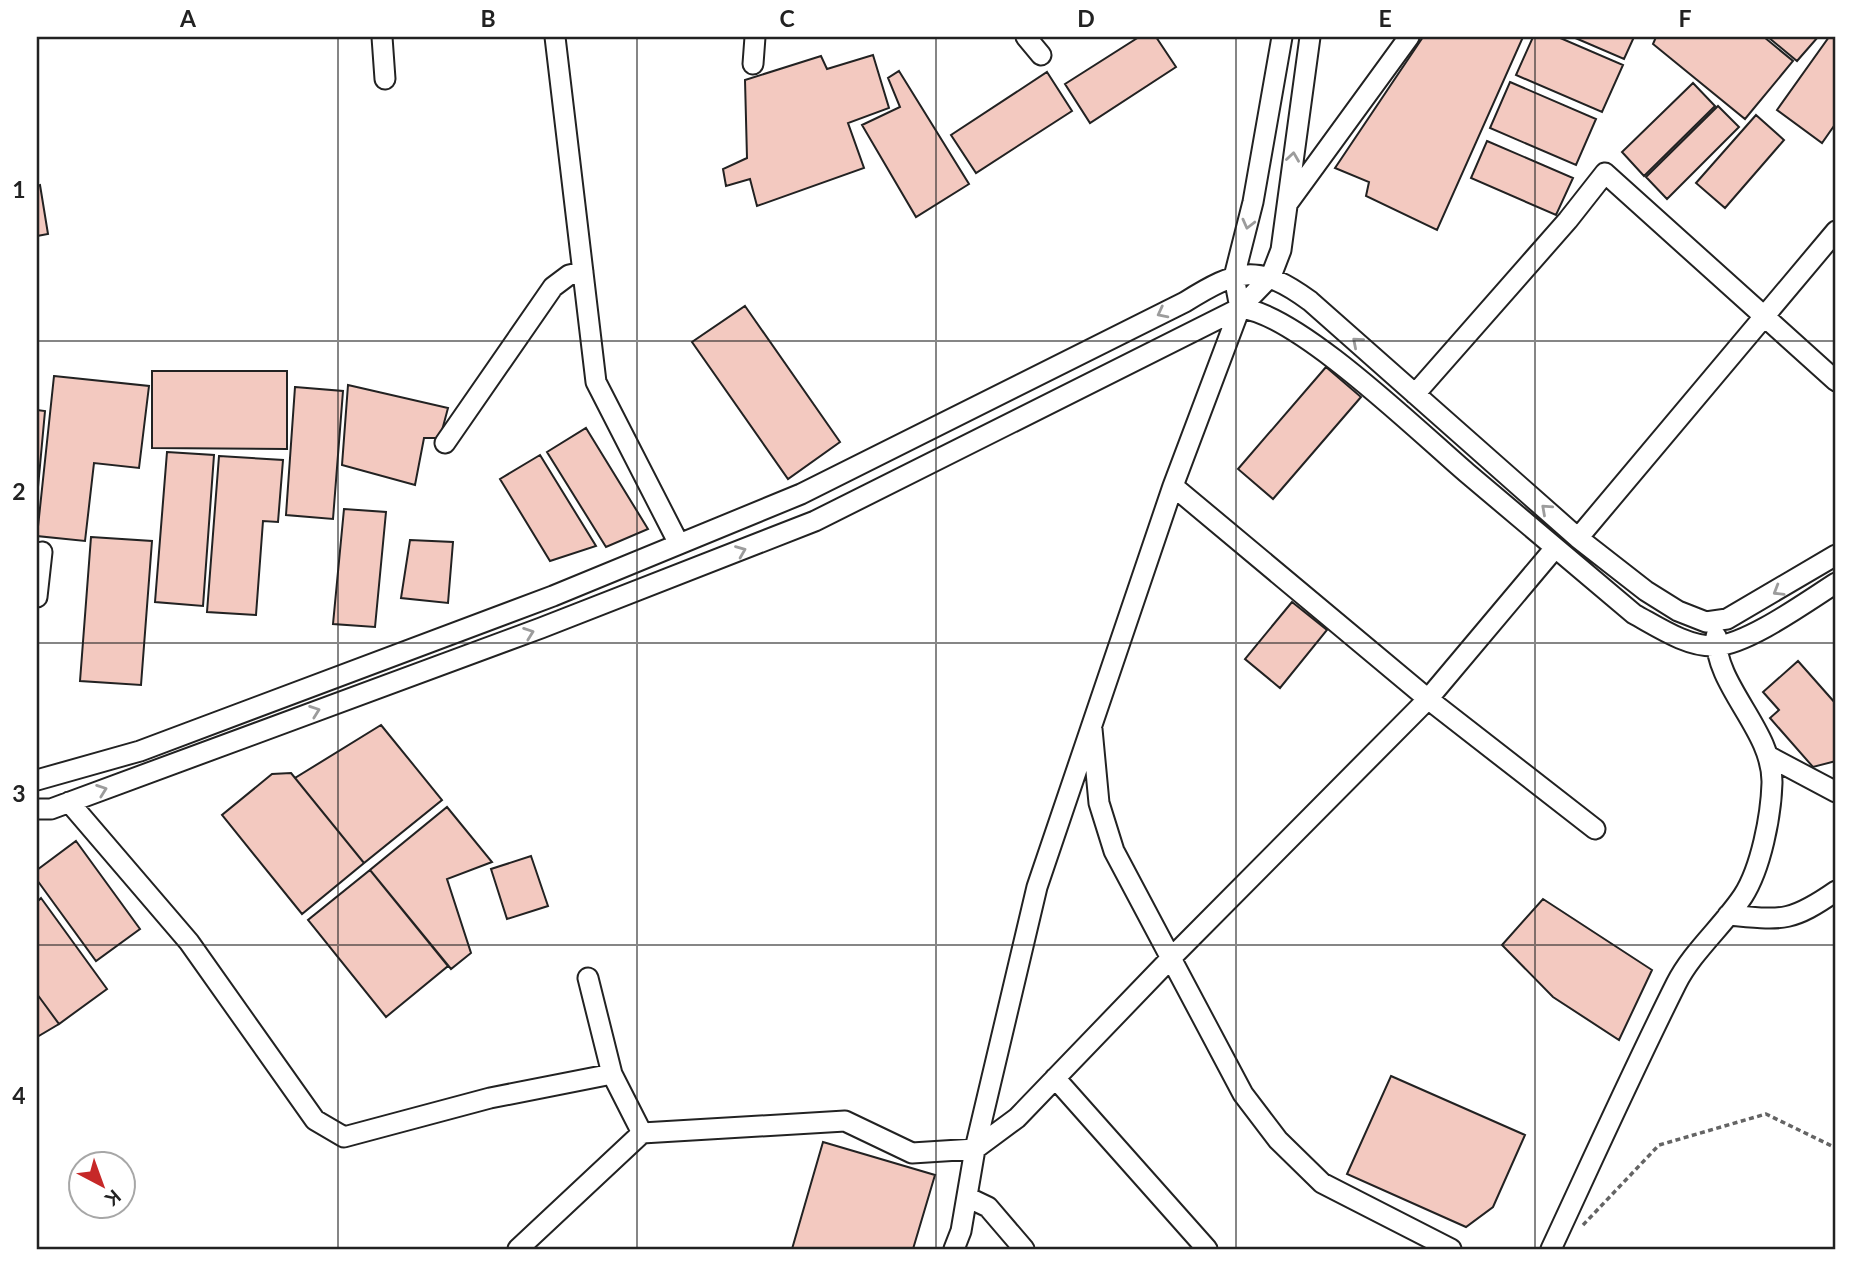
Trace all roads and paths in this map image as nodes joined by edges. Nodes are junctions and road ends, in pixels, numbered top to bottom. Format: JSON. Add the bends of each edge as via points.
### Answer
{"nodes":[{"id":1,"x":382,"y":37,"type":"edge"},
{"id":2,"x":555,"y":37,"type":"edge"},
{"id":3,"x":755,"y":37,"type":"edge"},
{"id":4,"x":1026,"y":37,"type":"edge"},
{"id":5,"x":1282,"y":37,"type":"edge"},
{"id":6,"x":1310,"y":37,"type":"edge"},
{"id":7,"x":1409,"y":37,"type":"edge"},
{"id":8,"x":1041,"y":55,"type":"dead end"},
{"id":9,"x":753,"y":64,"type":"dead end"},
{"id":10,"x":385,"y":79,"type":"dead end"},
{"id":11,"x":1286,"y":206,"type":"junction"},
{"id":12,"x":1836,"y":231,"type":"edge"},
{"id":13,"x":583,"y":272,"type":"junction"},
{"id":14,"x":1271,"y":276,"type":"junction"},
{"id":15,"x":1234,"y":277,"type":"junction"},
{"id":16,"x":1240,"y":308,"type":"junction"},
{"id":17,"x":1765,"y":315,"type":"junction"},
{"id":18,"x":1378,"y":361,"type":"junction"},
{"id":19,"x":1836,"y":381,"type":"edge"},
{"id":20,"x":1362,"y":382,"type":"junction"},
{"id":21,"x":1415,"y":394,"type":"junction"},
{"id":22,"x":445,"y":443,"type":"dead end"},
{"id":23,"x":1173,"y":486,"type":"junction"},
{"id":24,"x":1578,"y":538,"type":"junction"},
{"id":25,"x":679,"y":544,"type":"junction"},
{"id":26,"x":1555,"y":548,"type":"junction"},
{"id":27,"x":42,"y":552,"type":"dead end"},
{"id":28,"x":1836,"y":555,"type":"edge"},
{"id":29,"x":1836,"y":583,"type":"edge"},
{"id":30,"x":37,"y":597,"type":"edge"},
{"id":31,"x":1716,"y":620,"type":"junction"},
{"id":32,"x":1716,"y":646,"type":"junction"},
{"id":33,"x":1428,"y":699,"type":"junction"},
{"id":34,"x":1091,"y":720,"type":"junction"},
{"id":35,"x":1769,"y":757,"type":"junction"},
{"id":36,"x":37,"y":780,"type":"edge"},
{"id":37,"x":1836,"y":792,"type":"edge"},
{"id":38,"x":69,"y":802,"type":"junction"},
{"id":39,"x":37,"y":809,"type":"edge"},
{"id":40,"x":1595,"y":829,"type":"dead end"},
{"id":41,"x":1836,"y":891,"type":"edge"},
{"id":42,"x":1728,"y":915,"type":"junction"},
{"id":43,"x":1171,"y":958,"type":"junction"},
{"id":44,"x":588,"y":978,"type":"dead end"},
{"id":45,"x":612,"y":1074,"type":"junction"},
{"id":46,"x":1055,"y":1078,"type":"junction"},
{"id":47,"x":642,"y":1133,"type":"junction"},
{"id":48,"x":1836,"y":1148,"type":"edge"},
{"id":49,"x":975,"y":1149,"type":"junction"},
{"id":50,"x":967,"y":1197,"type":"junction"},
{"id":51,"x":1577,"y":1230,"type":"dead end"},
{"id":52,"x":518,"y":1249,"type":"edge"},
{"id":53,"x":954,"y":1249,"type":"edge"},
{"id":54,"x":1024,"y":1249,"type":"edge"},
{"id":55,"x":1207,"y":1249,"type":"edge"},
{"id":56,"x":1451,"y":1249,"type":"edge"},
{"id":57,"x":1551,"y":1249,"type":"edge"}],
"edges":[{"from":1,"to":10,"type":"street"},
{"from":2,"to":13,"type":"street"},
{"from":3,"to":9,"type":"street"},
{"from":4,"to":8,"type":"street"},
{"from":5,"to":15,"type":"street","one_way":true,"via":[[1253,202]]},
{"from":11,"to":6,"type":"street","one_way":true},
{"from":7,"to":11,"type":"street"},
{"from":11,"to":14,"type":"street","via":[[1281,250]]},
{"from":12,"to":17,"type":"street"},
{"from":13,"to":22,"type":"street","via":[[569,275],[553,287]]},
{"from":13,"to":25,"type":"street","via":[[596,382]]},
{"from":14,"to":15,"type":"street"},
{"from":14,"to":16,"type":"street"},
{"from":18,"to":14,"type":"street","one_way":true,"via":[[1310,301]]},
{"from":15,"to":16,"type":"street"},
{"from":15,"to":25,"type":"street","one_way":true,"via":[[801,494]]},
{"from":16,"to":20,"type":"street","via":[[1256,309],[1296,331]]},
{"from":16,"to":23,"type":"street"},
{"from":38,"to":16,"type":"street","one_way":true,"via":[[592,609],[815,521]]},
{"from":17,"to":19,"type":"street"},
{"from":17,"to":21,"type":"street","via":[[1605,173]]},
{"from":17,"to":24,"type":"street"},
{"from":18,"to":20,"type":"street"},
{"from":18,"to":21,"type":"street"},
{"from":20,"to":26,"type":"street"},
{"from":24,"to":21,"type":"street","one_way":true},
{"from":23,"to":33,"type":"street"},
{"from":23,"to":34,"type":"street"},
{"from":24,"to":31,"type":"street","via":[[1678,611],[1706,622]]},
{"from":25,"to":36,"type":"street","via":[[141,751]]},
{"from":26,"to":32,"type":"street","via":[[1634,614],[1679,638]]},
{"from":26,"to":33,"type":"street"},
{"from":27,"to":30,"type":"street"},
{"from":28,"to":31,"type":"street","one_way":true,"via":[[1768,597],[1727,619]]},
{"from":29,"to":32,"type":"street","via":[[1779,619]]},
{"from":31,"to":32,"type":"street"},
{"from":32,"to":35,"type":"street"},
{"from":33,"to":40,"type":"street"},
{"from":33,"to":43,"type":"street"},
{"from":34,"to":43,"type":"street","via":[[1098,803],[1114,851]]},
{"from":34,"to":49,"type":"street","via":[[1037,887]]},
{"from":35,"to":37,"type":"street"},
{"from":35,"to":42,"type":"street","via":[[1772,783],[1764,844],[1744,894]]},
{"from":38,"to":39,"type":"street"},
{"from":38,"to":45,"type":"street","via":[[189,942],[314,1121],[344,1137],[490,1098]]},
{"from":41,"to":42,"type":"street","via":[[1805,912],[1781,920]]},
{"from":42,"to":57,"type":"street","via":[[1677,981]]},
{"from":43,"to":46,"type":"street"},
{"from":43,"to":56,"type":"street","via":[[1243,1094],[1278,1140],[1322,1183]]},
{"from":44,"to":45,"type":"street"},
{"from":45,"to":47,"type":"street"},
{"from":46,"to":49,"type":"street","via":[[1017,1118]]},
{"from":46,"to":55,"type":"street"},
{"from":47,"to":49,"type":"street","via":[[845,1121],[912,1153]]},
{"from":47,"to":52,"type":"street"},
{"from":48,"to":51,"type":"path","via":[[1766,1114],[1659,1145]]},
{"from":49,"to":50,"type":"street"},
{"from":50,"to":53,"type":"street"},
{"from":50,"to":54,"type":"street","via":[[988,1207]]}]}
